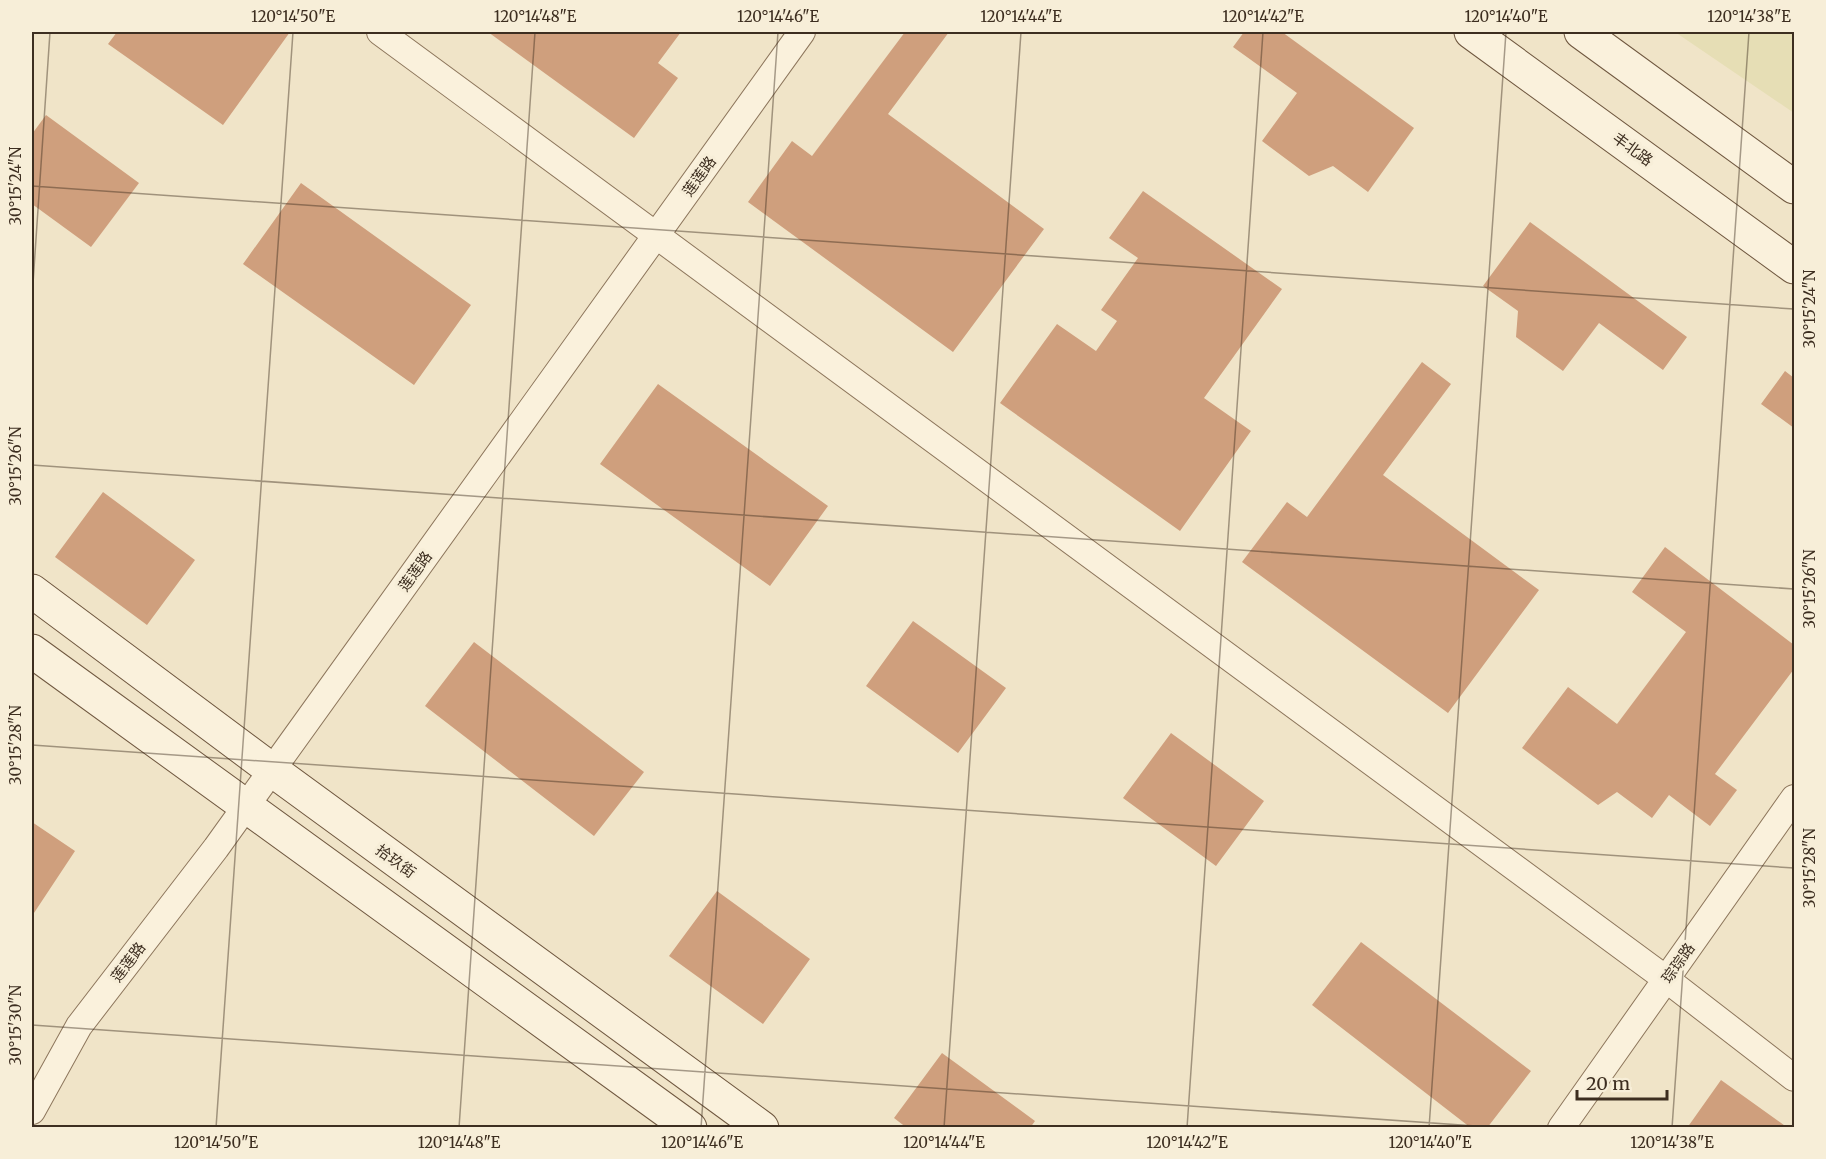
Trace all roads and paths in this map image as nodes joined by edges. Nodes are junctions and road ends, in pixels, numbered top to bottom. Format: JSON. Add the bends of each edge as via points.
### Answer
{"nodes":[{"id":1,"x":380,"y":32,"type":"edge"},
{"id":2,"x":802,"y":32,"type":"edge"},
{"id":3,"x":1471,"y":32,"type":"edge"},
{"id":4,"x":1581,"y":32,"type":"edge"},
{"id":5,"x":1794,"y":187,"type":"edge"},
{"id":6,"x":657,"y":234,"type":"junction"},
{"id":7,"x":1794,"y":267,"type":"edge"},
{"id":8,"x":32,"y":591,"type":"edge"},
{"id":9,"x":32,"y":651,"type":"edge"},
{"id":10,"x":272,"y":771,"type":"junction"},
{"id":11,"x":1794,"y":798,"type":"edge"},
{"id":12,"x":247,"y":805,"type":"junction"},
{"id":13,"x":1666,"y":979,"type":"junction"},
{"id":14,"x":1794,"y":1078,"type":"edge"},
{"id":15,"x":32,"y":1111,"type":"edge"},
{"id":16,"x":690,"y":1128,"type":"edge"},
{"id":17,"x":762,"y":1128,"type":"edge"},
{"id":18,"x":1562,"y":1128,"type":"edge"}],
"edges":[{"from":1,"to":6,"type":"street"},
{"from":2,"to":6,"type":"street","name":"莲莲路"},
{"from":3,"to":7,"type":"main road","name":"丰北路"},
{"from":4,"to":5,"type":"main road"},
{"from":6,"to":10,"type":"street","name":"莲莲路"},
{"from":6,"to":13,"type":"street"},
{"from":8,"to":10,"type":"main road","name":"拾玖街"},
{"from":9,"to":12,"type":"main road"},
{"from":10,"to":12,"type":"street","name":"莲莲路"},
{"from":10,"to":17,"type":"main road","name":"拾玖街"},
{"from":11,"to":13,"type":"street","name":"琮琮路"},
{"from":12,"to":15,"type":"street","name":"莲莲路","via":[[79,1026]]},
{"from":12,"to":16,"type":"main road"},
{"from":13,"to":14,"type":"street"},
{"from":13,"to":18,"type":"street","name":"琮琮路"}]}
